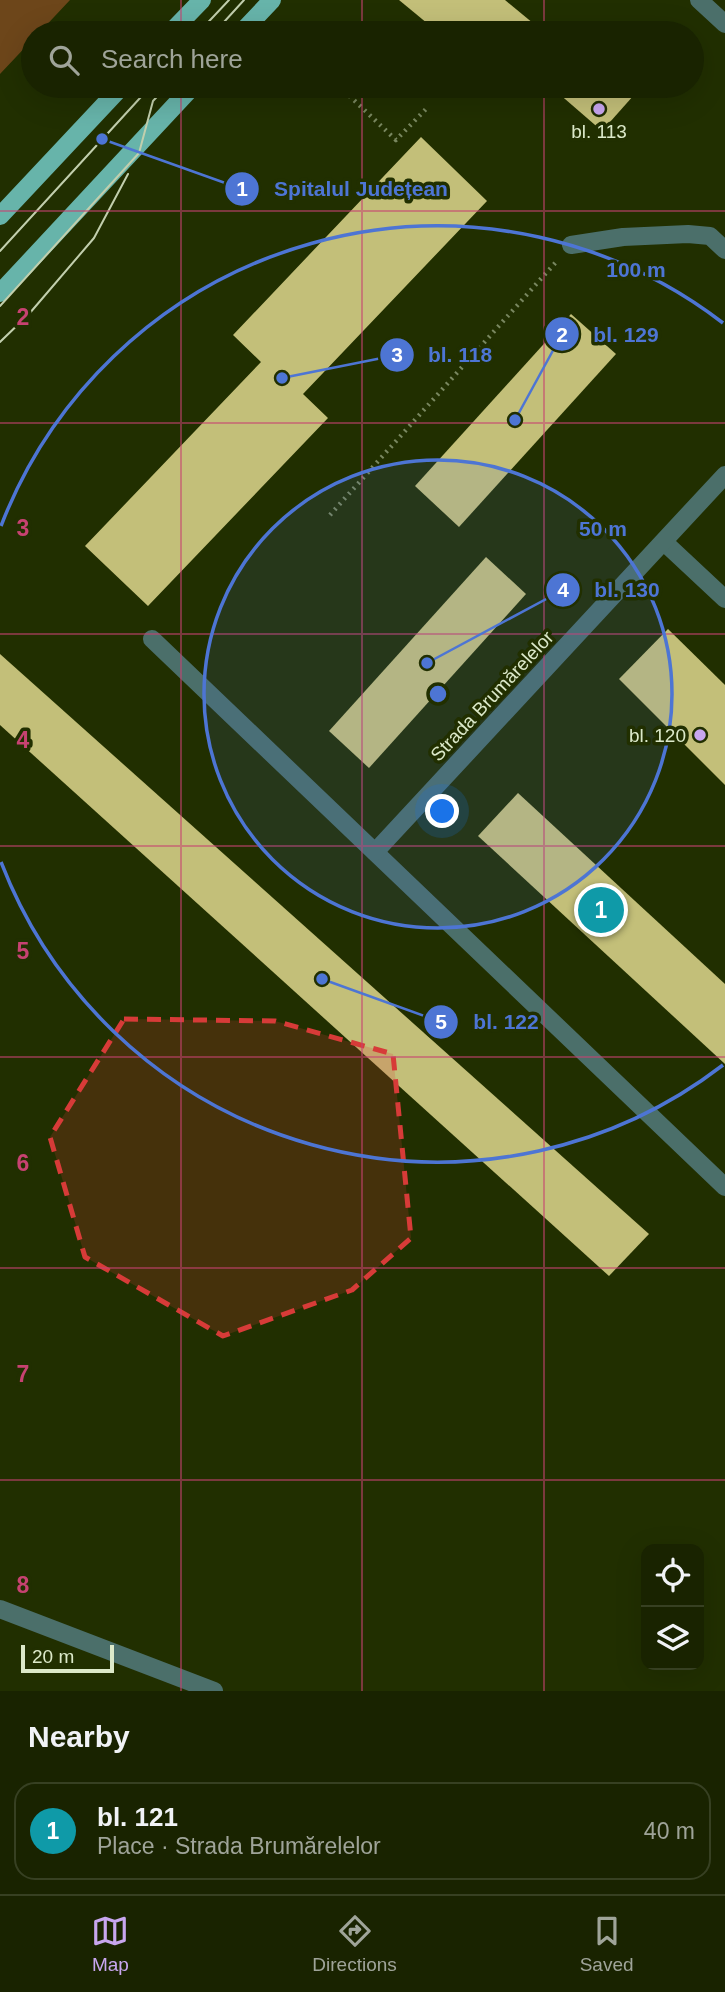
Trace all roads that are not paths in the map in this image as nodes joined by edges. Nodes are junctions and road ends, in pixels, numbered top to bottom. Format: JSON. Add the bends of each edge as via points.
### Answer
{"nodes":[{"id":1,"x":272,"y":0,"type":"edge"},
{"id":2,"x":699,"y":0,"type":"edge"},
{"id":3,"x":193,"y":3,"type":"edge"},
{"id":4,"x":179,"y":21,"type":"edge"},
{"id":5,"x":252,"y":21,"type":"edge"},
{"id":6,"x":725,"y":24,"type":"edge"},
{"id":7,"x":111,"y":98,"type":"edge"},
{"id":8,"x":182,"y":98,"type":"edge"},
{"id":9,"x":0,"y":216,"type":"edge"},
{"id":10,"x":571,"y":245,"type":"road end"},
{"id":11,"x":725,"y":250,"type":"edge"},
{"id":12,"x":0,"y":293,"type":"edge"},
{"id":13,"x":725,"y":475,"type":"edge"},
{"id":14,"x":664,"y":542,"type":"junction"},
{"id":15,"x":725,"y":598,"type":"edge"},
{"id":16,"x":152,"y":639,"type":"dead end"},
{"id":17,"x":375,"y":852,"type":"junction"},
{"id":18,"x":725,"y":1187,"type":"edge"},
{"id":19,"x":0,"y":1609,"type":"edge"},
{"id":20,"x":214,"y":1691,"type":"edge"}],
"edges":[{"from":1,"to":5,"type":"main road"},
{"from":2,"to":6,"type":"street"},
{"from":3,"to":4,"type":"main road"},
{"from":7,"to":9,"type":"main road"},
{"from":8,"to":12,"type":"main road"},
{"from":10,"to":11,"type":"street","via":[[688,234],[710,236]]},
{"from":13,"to":14,"type":"street","name":"Strada Brumărelelor"},
{"from":14,"to":15,"type":"street"},
{"from":14,"to":17,"type":"street","name":"Strada Brumărelelor"},
{"from":16,"to":17,"type":"street"},
{"from":17,"to":18,"type":"street"},
{"from":19,"to":20,"type":"street"}]}
